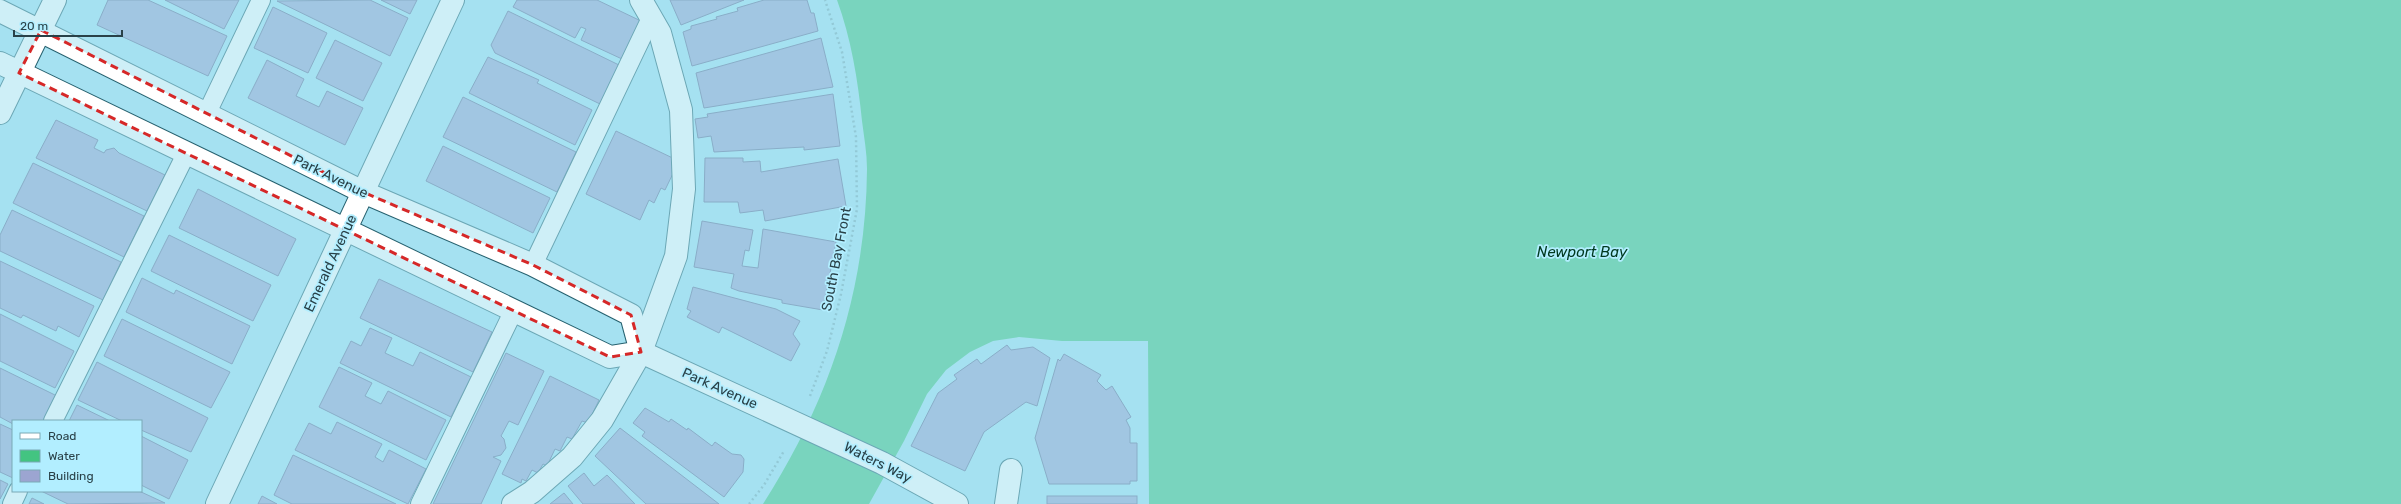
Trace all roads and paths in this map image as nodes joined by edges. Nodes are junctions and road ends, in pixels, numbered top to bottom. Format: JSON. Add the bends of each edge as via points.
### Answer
{"nodes":[{"id":1,"x":55,"y":0,"type":"edge"},
{"id":2,"x":262,"y":0,"type":"edge"},
{"id":3,"x":453,"y":0,"type":"edge"},
{"id":4,"x":825,"y":0,"type":"edge"},
{"id":5,"x":646,"y":9,"type":"edge"},
{"id":6,"x":0,"y":11,"type":"edge"},
{"id":7,"x":41,"y":30,"type":"junction"},
{"id":8,"x":0,"y":63,"type":"edge"},
{"id":9,"x":19,"y":73,"type":"junction"},
{"id":10,"x":0,"y":113,"type":"edge"},
{"id":11,"x":206,"y":115,"type":"junction"},
{"id":12,"x":187,"y":152,"type":"junction"},
{"id":13,"x":363,"y":192,"type":"junction"},
{"id":14,"x":346,"y":228,"type":"junction"},
{"id":15,"x":533,"y":265,"type":"junction"},
{"id":16,"x":513,"y":312,"type":"junction"},
{"id":17,"x":641,"y":352,"type":"junction"},
{"id":18,"x":53,"y":420,"type":"edge"},
{"id":19,"x":799,"y":423,"type":"junction"},
{"id":20,"x":1011,"y":470,"type":"dead end"},
{"id":21,"x":18,"y":492,"type":"edge"},
{"id":22,"x":12,"y":504,"type":"edge"},
{"id":23,"x":217,"y":504,"type":"edge"},
{"id":24,"x":420,"y":504,"type":"edge"},
{"id":25,"x":513,"y":504,"type":"edge"},
{"id":26,"x":749,"y":504,"type":"edge"},
{"id":27,"x":957,"y":504,"type":"edge"},
{"id":28,"x":1006,"y":504,"type":"edge"}],
"edges":[{"from":1,"to":7,"type":"street"},
{"from":2,"to":11,"type":"lane"},
{"from":3,"to":13,"type":"street","name":"Emerald Avenue"},
{"from":4,"to":19,"type":"path","name":"South Bay Front","via":[[842,52],[856,137],[857,209],[827,351]]},
{"from":5,"to":15,"type":"lane"},
{"from":5,"to":17,"type":"street","via":[[660,33],[681,110],[684,189],[676,256]]},
{"from":6,"to":7,"type":"street","name":"Park Avenue"},
{"from":7,"to":9,"type":"street"},
{"from":7,"to":11,"type":"street","name":"Park Avenue"},
{"from":8,"to":9,"type":"street"},
{"from":9,"to":10,"type":"street"},
{"from":9,"to":12,"type":"street"},
{"from":11,"to":13,"type":"street","name":"Park Avenue"},
{"from":12,"to":14,"type":"street"},
{"from":12,"to":18,"type":"lane"},
{"from":13,"to":14,"type":"street","name":"Emerald Avenue"},
{"from":13,"to":15,"type":"street","name":"Park Avenue"},
{"from":14,"to":16,"type":"street"},
{"from":14,"to":23,"type":"street","name":"Emerald Avenue"},
{"from":15,"to":17,"type":"street","name":"Park Avenue","via":[[631,314]]},
{"from":16,"to":17,"type":"street","via":[[610,357]]},
{"from":16,"to":24,"type":"lane"},
{"from":17,"to":19,"type":"street","name":"Park Avenue"},
{"from":17,"to":25,"type":"street","via":[[602,420],[572,456],[532,492]]},
{"from":19,"to":26,"type":"path","name":"South Bay Front","via":[[764,485]]},
{"from":19,"to":27,"type":"street","name":"Waters Way","via":[[882,463]]},
{"from":20,"to":28,"type":"street"},
{"from":21,"to":22,"type":"lane"}]}
